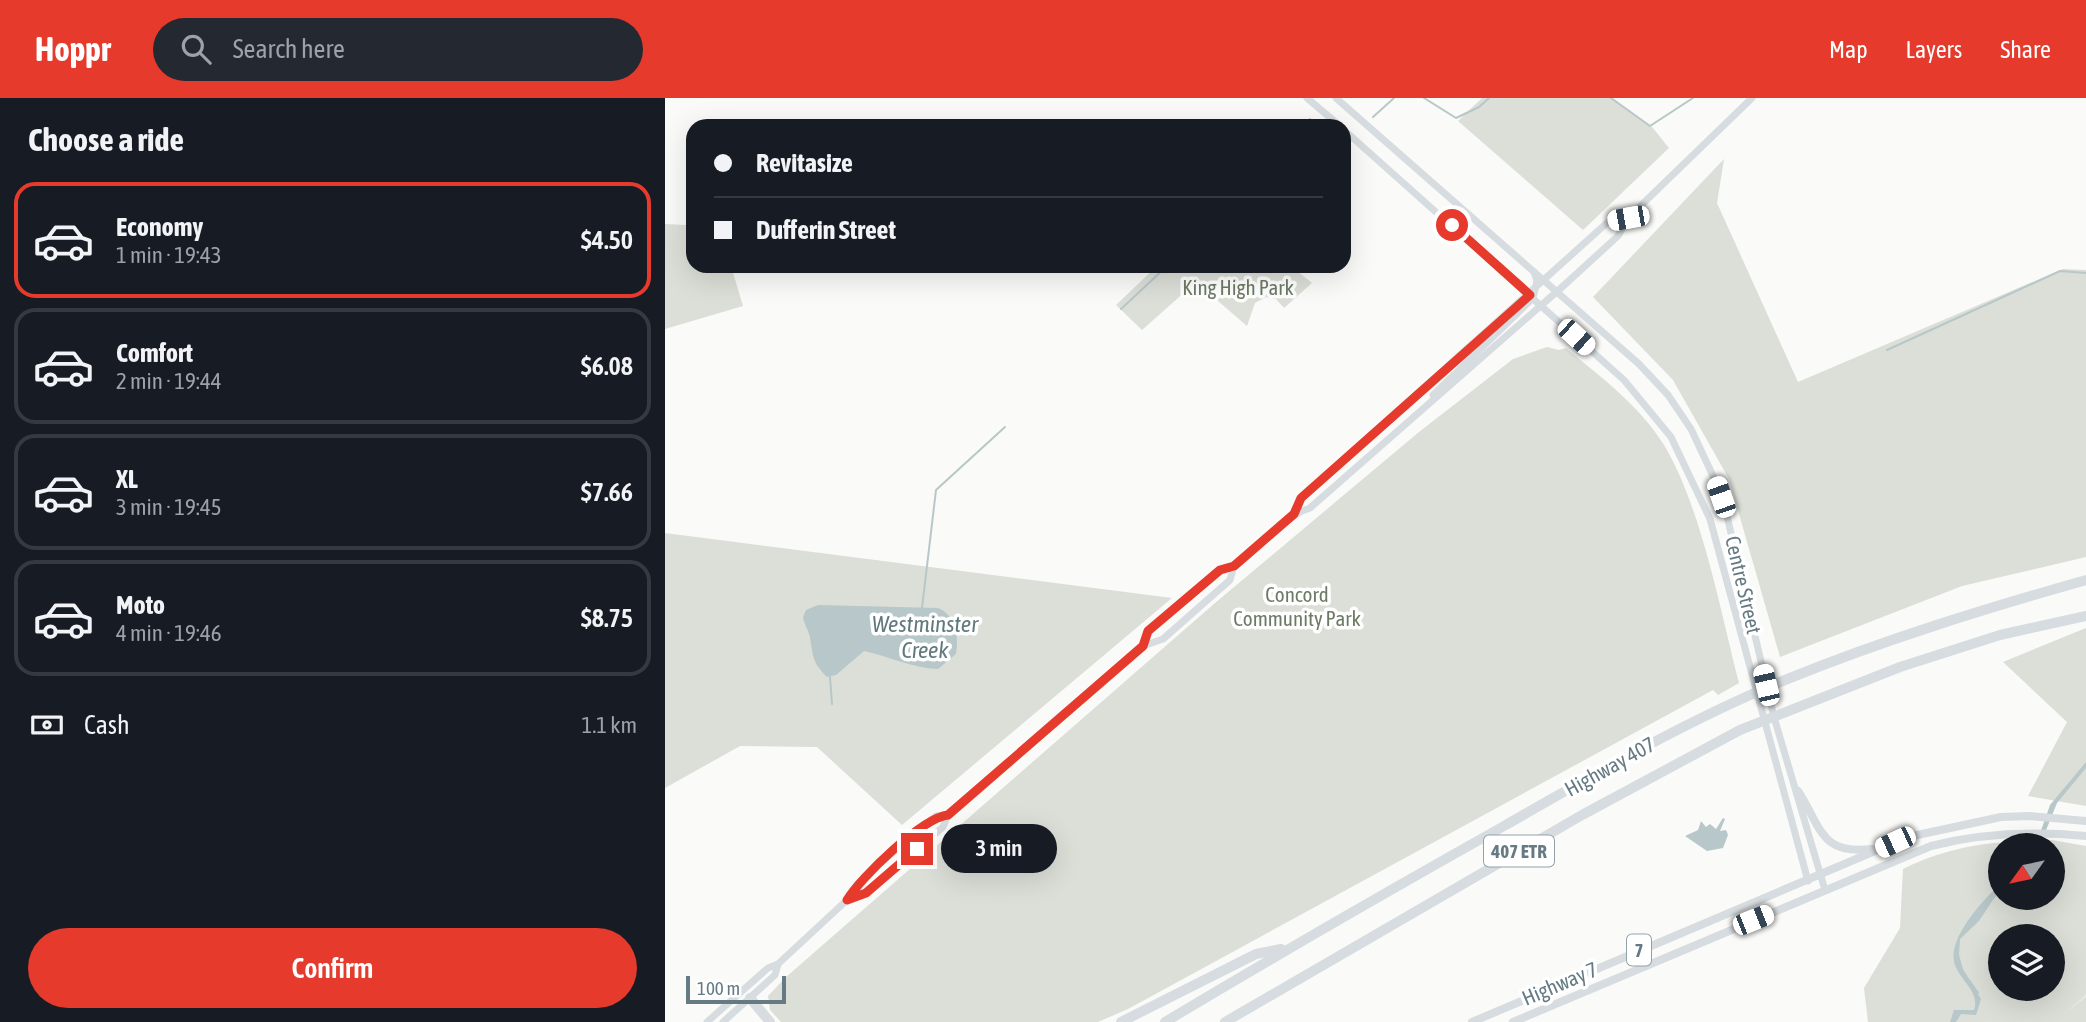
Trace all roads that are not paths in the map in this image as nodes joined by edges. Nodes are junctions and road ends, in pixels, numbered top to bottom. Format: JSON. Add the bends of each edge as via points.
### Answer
{"nodes":[{"id":1,"x":1307,"y":98,"type":"edge"},
{"id":2,"x":1336,"y":98,"type":"edge"},
{"id":3,"x":1752,"y":98,"type":"edge"},
{"id":4,"x":1332,"y":119,"type":"edge"},
{"id":5,"x":1351,"y":136,"type":"edge"},
{"id":6,"x":1628,"y":218,"type":"junction"},
{"id":7,"x":1529,"y":266,"type":"junction"},
{"id":8,"x":1545,"y":281,"type":"junction"},
{"id":9,"x":1537,"y":288,"type":"junction"},
{"id":10,"x":1557,"y":292,"type":"junction"},
{"id":11,"x":1532,"y":297,"type":"junction"},
{"id":12,"x":1541,"y":306,"type":"junction"},
{"id":13,"x":1414,"y":417,"type":"junction"},
{"id":14,"x":1294,"y":514,"type":"junction"},
{"id":15,"x":1234,"y":566,"type":"junction"},
{"id":16,"x":2086,"y":580,"type":"edge"},
{"id":17,"x":2086,"y":616,"type":"edge"},
{"id":18,"x":1143,"y":646,"type":"junction"},
{"id":19,"x":1798,"y":791,"type":"junction"},
{"id":20,"x":948,"y":815,"type":"junction"},
{"id":21,"x":2086,"y":821,"type":"edge"},
{"id":22,"x":2086,"y":836,"type":"edge"},
{"id":23,"x":1882,"y":848,"type":"junction"},
{"id":24,"x":1820,"y":876,"type":"junction"},
{"id":25,"x":1808,"y":881,"type":"junction"},
{"id":26,"x":1825,"y":890,"type":"junction"},
{"id":27,"x":847,"y":900,"type":"junction"},
{"id":28,"x":1289,"y":948,"type":"junction"},
{"id":29,"x":778,"y":964,"type":"junction"},
{"id":30,"x":750,"y":998,"type":"junction"},
{"id":31,"x":706,"y":1022,"type":"edge"},
{"id":32,"x":723,"y":1022,"type":"edge"},
{"id":33,"x":770,"y":1022,"type":"edge"},
{"id":34,"x":1121,"y":1022,"type":"edge"},
{"id":35,"x":1165,"y":1022,"type":"edge"},
{"id":36,"x":1225,"y":1022,"type":"edge"},
{"id":37,"x":1472,"y":1022,"type":"edge"},
{"id":38,"x":1513,"y":1022,"type":"edge"}],
"edges":[{"from":1,"to":4,"type":"main road"},
{"from":2,"to":7,"type":"main road","name":"Centre Street"},
{"from":3,"to":6,"type":"main road"},
{"from":5,"to":11,"type":"main road","name":"Centre Street"},
{"from":6,"to":8,"type":"main road","via":[[1609,221]]},
{"from":6,"to":10,"type":"main road","via":[[1618,236]]},
{"from":7,"to":8,"type":"main road","name":"Centre Street"},
{"from":7,"to":9,"type":"main road"},
{"from":8,"to":9,"type":"main road"},
{"from":8,"to":10,"type":"main road","name":"Centre Street"},
{"from":9,"to":11,"type":"main road"},
{"from":10,"to":12,"type":"main road"},
{"from":10,"to":19,"type":"main road","name":"Centre Street","via":[[1640,364],[1691,429],[1727,516],[1766,685]]},
{"from":11,"to":12,"type":"main road","name":"Centre Street"},
{"from":11,"to":13,"type":"main road"},
{"from":11,"to":14,"type":"main road","via":[[1301,498]]},
{"from":12,"to":13,"type":"main road"},
{"from":12,"to":25,"type":"main road","name":"Centre Street","via":[[1651,409],[1689,471],[1710,520]]},
{"from":13,"to":14,"type":"main road","via":[[1310,508]]},
{"from":14,"to":15,"type":"main road"},
{"from":15,"to":18,"type":"main road","via":[[1220,570],[1148,631]]},
{"from":15,"to":18,"type":"main road","via":[[1230,580],[1163,639]]},
{"from":16,"to":28,"type":"highway","name":"Highway 407","number":"407 ETR","via":[[1889,640],[1732,704],[1604,769]]},
{"from":17,"to":36,"type":"highway","name":"Highway 407","number":"407 ETR","via":[[2000,635],[1900,667],[1740,730],[1581,815]]},
{"from":18,"to":20,"type":"main road"},
{"from":19,"to":23,"type":"main road","via":[[1826,840],[1849,852]]},
{"from":19,"to":24,"type":"main road","name":"Centre Street"},
{"from":20,"to":27,"type":"main road","via":[[943,827],[866,893]]},
{"from":20,"to":27,"type":"main road","via":[[936,816],[908,839],[857,884]]},
{"from":21,"to":23,"type":"main road","name":"Highway 7","number":"7","via":[[2001,817],[1934,829]]},
{"from":22,"to":26,"type":"main road","name":"Highway 7","number":"7","via":[[1979,836],[1931,846]]},
{"from":23,"to":24,"type":"main road","name":"Highway 7","number":"7"},
{"from":24,"to":25,"type":"main road","name":"Highway 7","number":"7"},
{"from":24,"to":26,"type":"main road","name":"Centre Street"},
{"from":25,"to":37,"type":"main road","name":"Highway 7","number":"7"},
{"from":26,"to":38,"type":"main road","name":"Highway 7","number":"7"},
{"from":27,"to":29,"type":"main road"},
{"from":28,"to":34,"type":"highway","via":[[1256,954]]},
{"from":28,"to":35,"type":"highway","name":"Highway 407","number":"407 ETR"},
{"from":29,"to":30,"type":"main road","via":[[775,975]]},
{"from":29,"to":31,"type":"main road"},
{"from":30,"to":32,"type":"main road"},
{"from":30,"to":33,"type":"highway"}]}
